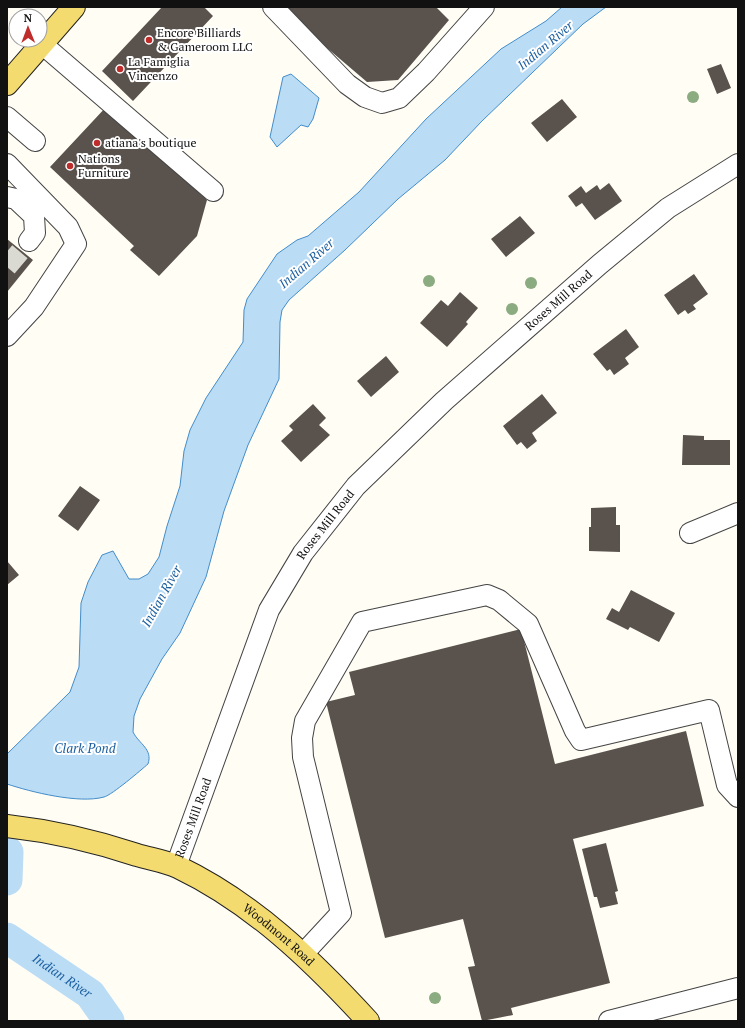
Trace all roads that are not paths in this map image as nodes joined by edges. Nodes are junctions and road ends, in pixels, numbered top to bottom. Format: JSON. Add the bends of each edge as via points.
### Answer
{"nodes":[{"id":1,"x":74,"y":7,"type":"edge"},
{"id":2,"x":273,"y":7,"type":"edge"},
{"id":3,"x":484,"y":7,"type":"edge"},
{"id":4,"x":48,"y":37,"type":"edge"},
{"id":5,"x":38,"y":48,"type":"edge"},
{"id":6,"x":47,"y":48,"type":"edge"},
{"id":7,"x":7,"y":84,"type":"edge"},
{"id":8,"x":7,"y":117,"type":"edge"},
{"id":9,"x":35,"y":141,"type":"dead end"},
{"id":10,"x":7,"y":164,"type":"edge"},
{"id":11,"x":738,"y":164,"type":"edge"},
{"id":12,"x":213,"y":191,"type":"dead end"},
{"id":13,"x":7,"y":197,"type":"edge"},
{"id":14,"x":30,"y":241,"type":"tunnel mouth"},
{"id":15,"x":7,"y":336,"type":"edge"},
{"id":16,"x":738,"y":513,"type":"edge"},
{"id":17,"x":690,"y":533,"type":"dead end"},
{"id":18,"x":738,"y":797,"type":"edge"},
{"id":19,"x":7,"y":826,"type":"edge"},
{"id":20,"x":176,"y":866,"type":"junction"},
{"id":21,"x":303,"y":954,"type":"junction"},
{"id":22,"x":738,"y":988,"type":"edge"},
{"id":23,"x":368,"y":1021,"type":"edge"},
{"id":24,"x":609,"y":1021,"type":"edge"}],
"edges":[{"from":1,"to":4,"type":"main road"},
{"from":2,"to":3,"type":"street","via":[[347,84],[365,97],[382,103],[399,98]]},
{"from":5,"to":7,"type":"main road"},
{"from":6,"to":12,"type":"street"},
{"from":8,"to":9,"type":"street"},
{"from":10,"to":15,"type":"street","via":[[68,227],[76,244],[34,307]]},
{"from":11,"to":20,"type":"street","name":"Roses Mill Road","via":[[668,208],[600,264],[444,401],[356,486],[303,553],[269,610]]},
{"from":13,"to":14,"type":"street","via":[[16,199],[34,216],[35,233]]},
{"from":16,"to":17,"type":"street"},
{"from":18,"to":21,"type":"street","via":[[727,785],[709,710],[581,740],[528,624],[500,600],[487,594],[362,622],[305,722],[303,757],[341,913]]},
{"from":19,"to":20,"type":"main road","name":"Roses Mill Road","via":[[100,843]]},
{"from":20,"to":21,"type":"main road","name":"Woodmont Road","via":[[247,908]]},
{"from":21,"to":23,"type":"main road","name":"Woodmont Road"},
{"from":22,"to":24,"type":"street"}]}
